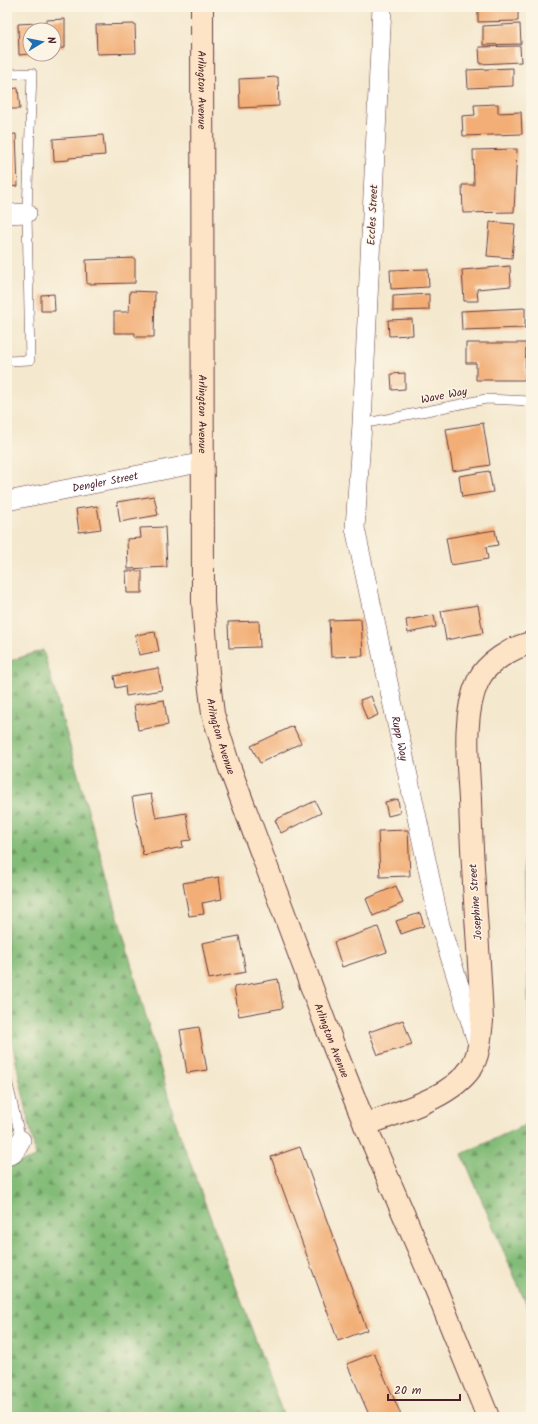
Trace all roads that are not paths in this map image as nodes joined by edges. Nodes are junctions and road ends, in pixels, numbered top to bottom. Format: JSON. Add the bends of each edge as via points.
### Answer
{"nodes":[{"id":1,"x":202,"y":7,"type":"edge"},
{"id":2,"x":382,"y":7,"type":"edge"},
{"id":3,"x":7,"y":74,"type":"edge"},
{"id":4,"x":27,"y":213,"type":"junction"},
{"id":5,"x":7,"y":214,"type":"edge"},
{"id":6,"x":7,"y":361,"type":"edge"},
{"id":7,"x":531,"y":401,"type":"edge"},
{"id":8,"x":362,"y":424,"type":"junction"},
{"id":9,"x":204,"y":462,"type":"junction"},
{"id":10,"x":7,"y":501,"type":"edge"},
{"id":11,"x":531,"y":643,"type":"edge"},
{"id":12,"x":479,"y":1049,"type":"junction"},
{"id":13,"x":7,"y":1080,"type":"edge"},
{"id":14,"x":365,"y":1125,"type":"junction"},
{"id":15,"x":21,"y":1140,"type":"joint"},
{"id":16,"x":7,"y":1156,"type":"edge"},
{"id":17,"x":488,"y":1417,"type":"edge"}],
"edges":[{"from":1,"to":9,"type":"street","name":"Arlington Avenue"},
{"from":2,"to":8,"type":"street","name":"Eccles Street"},
{"from":3,"to":4,"type":"lane","via":[[32,73]]},
{"from":4,"to":5,"type":"street"},
{"from":4,"to":6,"type":"lane","via":[[30,360]]},
{"from":7,"to":8,"type":"lane","name":"Wave Way","via":[[486,399]]},
{"from":8,"to":12,"type":"street","name":"Rupp Way","via":[[355,528],[440,925]]},
{"from":9,"to":10,"type":"street","name":"Dengler Street"},
{"from":9,"to":14,"type":"street","name":"Arlington Avenue","via":[[203,602],[213,714],[229,766]]},
{"from":11,"to":12,"type":"street","name":"Josephine Street","via":[[519,646],[497,659],[479,679],[471,701],[469,777],[482,1021]]},
{"from":12,"to":14,"type":"street","name":"Josephine Street","via":[[472,1067],[460,1082],[440,1094]]},
{"from":13,"to":15,"type":"lane"},
{"from":14,"to":17,"type":"street","name":"Arlington Avenue"},
{"from":15,"to":16,"type":"street","via":[[13,1154]]}]}
